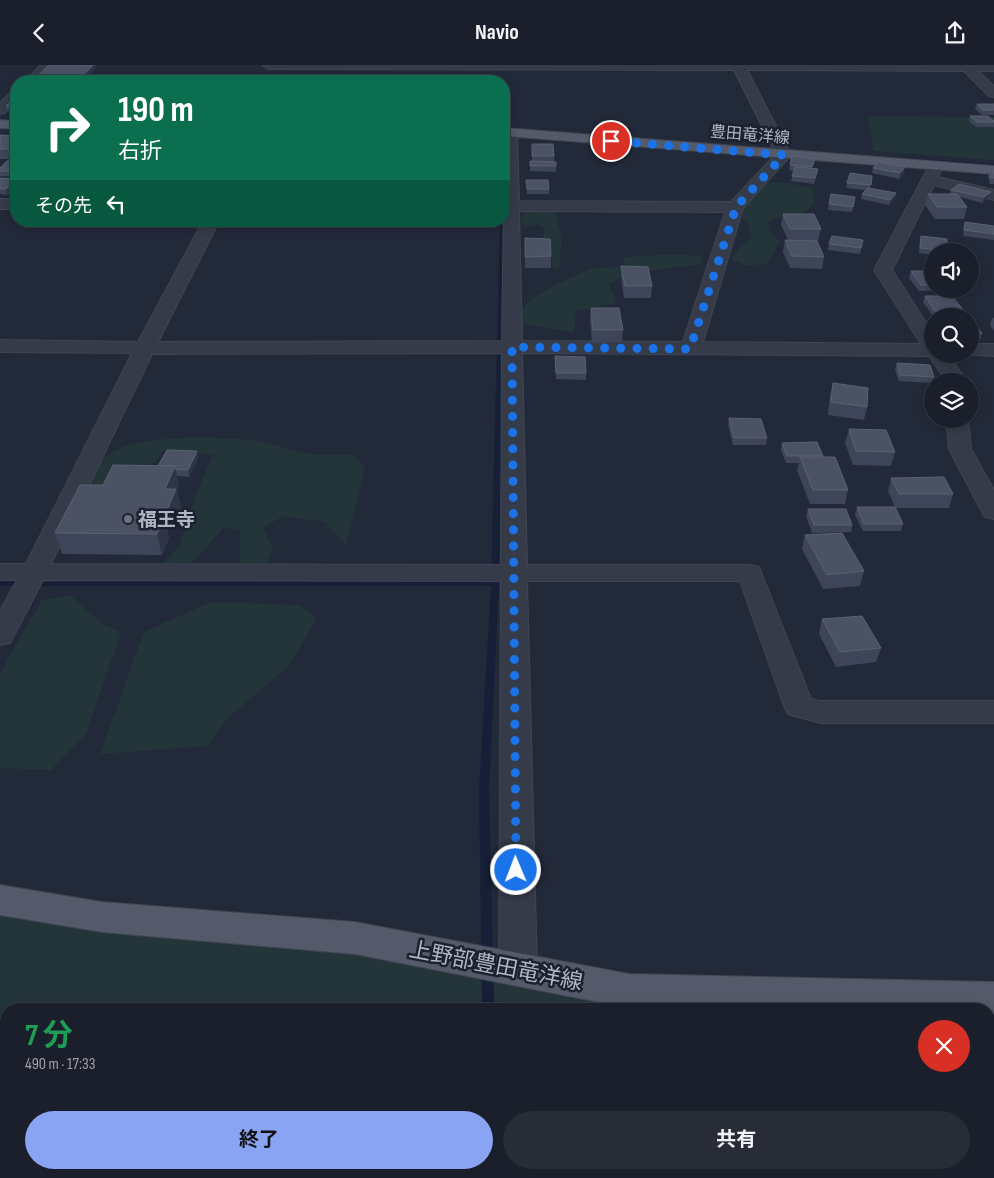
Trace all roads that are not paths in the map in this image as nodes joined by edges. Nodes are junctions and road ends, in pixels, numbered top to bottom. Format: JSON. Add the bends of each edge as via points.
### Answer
{"nodes":[{"id":1,"x":48,"y":65,"type":"edge"},
{"id":2,"x":268,"y":65,"type":"edge"},
{"id":3,"x":279,"y":65,"type":"edge"},
{"id":4,"x":461,"y":65,"type":"edge"},
{"id":5,"x":500,"y":65,"type":"edge"},
{"id":6,"x":739,"y":65,"type":"edge"},
{"id":7,"x":965,"y":66,"type":"edge"},
{"id":8,"x":994,"y":67,"type":"edge"},
{"id":9,"x":37,"y":75,"type":"edge"},
{"id":10,"x":994,"y":93,"type":"edge"},
{"id":11,"x":10,"y":101,"type":"edge"},
{"id":12,"x":0,"y":110,"type":"edge"},
{"id":13,"x":510,"y":133,"type":"edge"},
{"id":14,"x":784,"y":155,"type":"junction"},
{"id":15,"x":994,"y":170,"type":"edge"},
{"id":16,"x":932,"y":172,"type":"junction"},
{"id":17,"x":994,"y":195,"type":"edge"},
{"id":18,"x":510,"y":206,"type":"edge"},
{"id":19,"x":736,"y":207,"type":"junction"},
{"id":20,"x":208,"y":227,"type":"edge"},
{"id":21,"x":508,"y":227,"type":"edge"},
{"id":22,"x":924,"y":335,"type":"edge"},
{"id":23,"x":0,"y":346,"type":"edge"},
{"id":24,"x":145,"y":347,"type":"junction"},
{"id":25,"x":512,"y":347,"type":"junction"},
{"id":26,"x":924,"y":348,"type":"edge"},
{"id":27,"x":690,"y":349,"type":"junction"},
{"id":28,"x":979,"y":350,"type":"edge"},
{"id":29,"x":994,"y":350,"type":"edge"},
{"id":30,"x":958,"y":428,"type":"edge"},
{"id":31,"x":994,"y":512,"type":"edge"},
{"id":32,"x":0,"y":573,"type":"edge"},
{"id":33,"x":34,"y":573,"type":"junction"},
{"id":34,"x":513,"y":574,"type":"junction"},
{"id":35,"x":0,"y":636,"type":"edge"},
{"id":36,"x":994,"y":712,"type":"edge"},
{"id":37,"x":0,"y":900,"type":"edge"},
{"id":38,"x":518,"y":969,"type":"junction"},
{"id":39,"x":994,"y":999,"type":"edge"}],
"edges":[{"from":1,"to":9,"type":"street"},
{"from":2,"to":3,"type":"street"},
{"from":3,"to":4,"type":"street"},
{"from":4,"to":5,"type":"street"},
{"from":5,"to":6,"type":"street"},
{"from":6,"to":7,"type":"street"},
{"from":6,"to":14,"type":"street"},
{"from":7,"to":8,"type":"street"},
{"from":7,"to":10,"type":"street"},
{"from":11,"to":12,"type":"street"},
{"from":13,"to":14,"type":"main road","name":"豊田竜洋線"},
{"from":14,"to":16,"type":"main road","name":"豊田竜洋線"},
{"from":14,"to":19,"type":"street"},
{"from":15,"to":16,"type":"main road","name":"豊田竜洋線"},
{"from":16,"to":17,"type":"street"},
{"from":16,"to":22,"type":"street","via":[[883,270]]},
{"from":18,"to":19,"type":"street"},
{"from":19,"to":27,"type":"street"},
{"from":20,"to":24,"type":"street"},
{"from":21,"to":25,"type":"street"},
{"from":23,"to":24,"type":"street"},
{"from":24,"to":25,"type":"street"},
{"from":24,"to":33,"type":"street"},
{"from":25,"to":27,"type":"street"},
{"from":25,"to":34,"type":"street"},
{"from":26,"to":27,"type":"street"},
{"from":28,"to":29,"type":"street"},
{"from":30,"to":31,"type":"street","via":[[960,449]]},
{"from":32,"to":33,"type":"street"},
{"from":33,"to":34,"type":"street"},
{"from":33,"to":35,"type":"street"},
{"from":34,"to":36,"type":"street","via":[[750,573],[799,706],[820,712]]},
{"from":34,"to":38,"type":"street"},
{"from":37,"to":38,"type":"main road","name":"上野部豊田竜洋線","via":[[102,917],[355,938]]},
{"from":38,"to":39,"type":"main road","name":"上野部豊田竜洋線","via":[[629,991]]}]}
